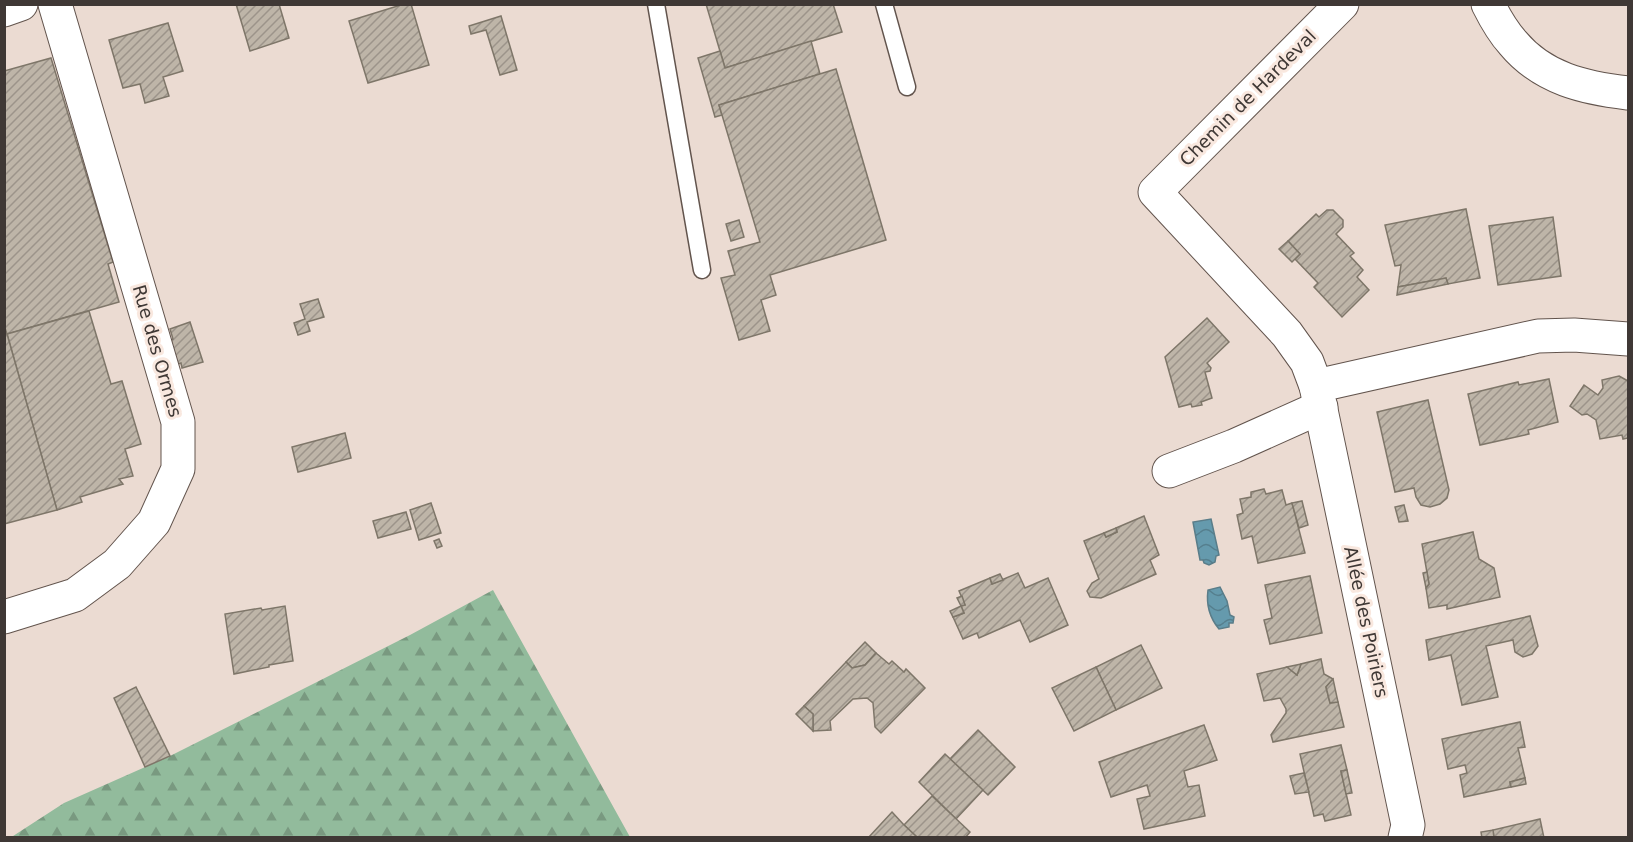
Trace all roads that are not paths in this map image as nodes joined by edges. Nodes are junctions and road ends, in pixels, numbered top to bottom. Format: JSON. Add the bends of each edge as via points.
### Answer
{"nodes":[{"id":1,"x":21,"y":4,"type":"edge"},
{"id":2,"x":55,"y":4,"type":"edge"},
{"id":3,"x":656,"y":4,"type":"edge"},
{"id":4,"x":884,"y":4,"type":"edge"},
{"id":5,"x":1342,"y":4,"type":"edge"},
{"id":6,"x":1488,"y":4,"type":"edge"},
{"id":7,"x":4,"y":10,"type":"edge"},
{"id":8,"x":907,"y":87,"type":"dead end"},
{"id":9,"x":1629,"y":93,"type":"edge"},
{"id":10,"x":1155,"y":192,"type":"joint"},
{"id":11,"x":702,"y":270,"type":"dead end"},
{"id":12,"x":1629,"y":339,"type":"edge"},
{"id":13,"x":1319,"y":396,"type":"junction"},
{"id":14,"x":1169,"y":471,"type":"dead end"},
{"id":15,"x":4,"y":617,"type":"edge"},
{"id":16,"x":1405,"y":837,"type":"edge"}],
"edges":[{"from":1,"to":7,"type":"street"},
{"from":2,"to":15,"type":"street","name":"Rue des Ormes","via":[[178,422],[178,469],[154,522],[117,564],[75,595]]},
{"from":3,"to":11,"type":"lane"},
{"from":4,"to":8,"type":"lane"},
{"from":5,"to":10,"type":"street","name":"Chemin de Hardeval"},
{"from":6,"to":9,"type":"street","via":[[1513,44],[1543,69],[1582,86]]},
{"from":10,"to":13,"type":"street","name":"Allée des Poiriers","via":[[1287,334],[1307,362]]},
{"from":12,"to":13,"type":"street","via":[[1538,336]]},
{"from":13,"to":14,"type":"street","via":[[1234,446]]},
{"from":13,"to":16,"type":"street","name":"Allée des Poiriers","via":[[1408,825]]}]}
